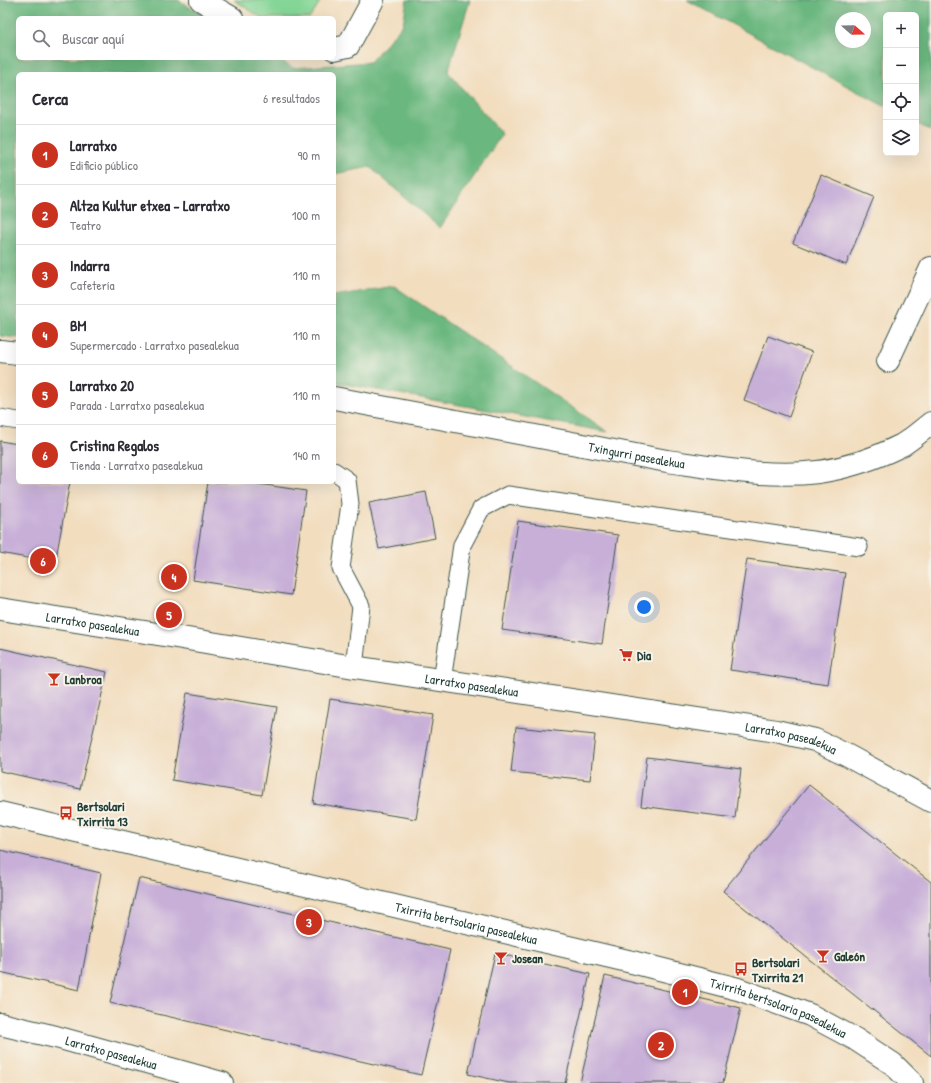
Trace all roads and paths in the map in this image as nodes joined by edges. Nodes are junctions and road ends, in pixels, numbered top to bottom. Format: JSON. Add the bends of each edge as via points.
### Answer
{"nodes":[{"id":1,"x":201,"y":0,"type":"edge"},
{"id":2,"x":373,"y":0,"type":"edge"},
{"id":3,"x":229,"y":16,"type":"edge"},
{"id":4,"x":336,"y":48,"type":"edge"},
{"id":5,"x":931,"y":268,"type":"edge"},
{"id":6,"x":0,"y":351,"type":"edge"},
{"id":7,"x":16,"y":353,"type":"edge"},
{"id":8,"x":888,"y":361,"type":"dead end"},
{"id":9,"x":336,"y":398,"type":"edge"},
{"id":10,"x":0,"y":418,"type":"edge"},
{"id":11,"x":16,"y":421,"type":"edge"},
{"id":12,"x":931,"y":423,"type":"edge"},
{"id":13,"x":336,"y":472,"type":"edge"},
{"id":14,"x":859,"y":547,"type":"dead end"},
{"id":15,"x":0,"y":609,"type":"edge"},
{"id":16,"x":354,"y":667,"type":"junction"},
{"id":17,"x":442,"y":681,"type":"junction"},
{"id":18,"x":931,"y":801,"type":"edge"},
{"id":19,"x":0,"y":814,"type":"edge"},
{"id":20,"x":0,"y":1024,"type":"edge"},
{"id":21,"x":222,"y":1083,"type":"edge"},
{"id":22,"x":912,"y":1083,"type":"edge"}],
"edges":[{"from":1,"to":3,"type":"street"},
{"from":2,"to":4,"type":"street","via":[[348,46]]},
{"from":5,"to":8,"type":"street"},
{"from":6,"to":7,"type":"street"},
{"from":9,"to":12,"type":"street","name":"Txingurri pasealekua","via":[[667,461],[779,474],[818,472],[863,462],[903,444]]},
{"from":10,"to":11,"type":"lane"},
{"from":13,"to":16,"type":"lane","via":[[347,480],[350,504],[341,568],[361,606]]},
{"from":14,"to":17,"type":"lane","via":[[508,495],[481,509],[462,545]]},
{"from":15,"to":16,"type":"street","name":"Larratxo pasealekua"},
{"from":16,"to":17,"type":"street","name":"Larratxo pasealekua"},
{"from":17,"to":18,"type":"street","name":"Larratxo pasealekua","via":[[776,731],[815,740]]},
{"from":19,"to":22,"type":"street","name":"Txirrita bertsolaria pasealekua","via":[[738,989],[810,1016],[856,1039],[893,1064]]},
{"from":20,"to":21,"type":"street","name":"Larratxo pasealekua"}]}
